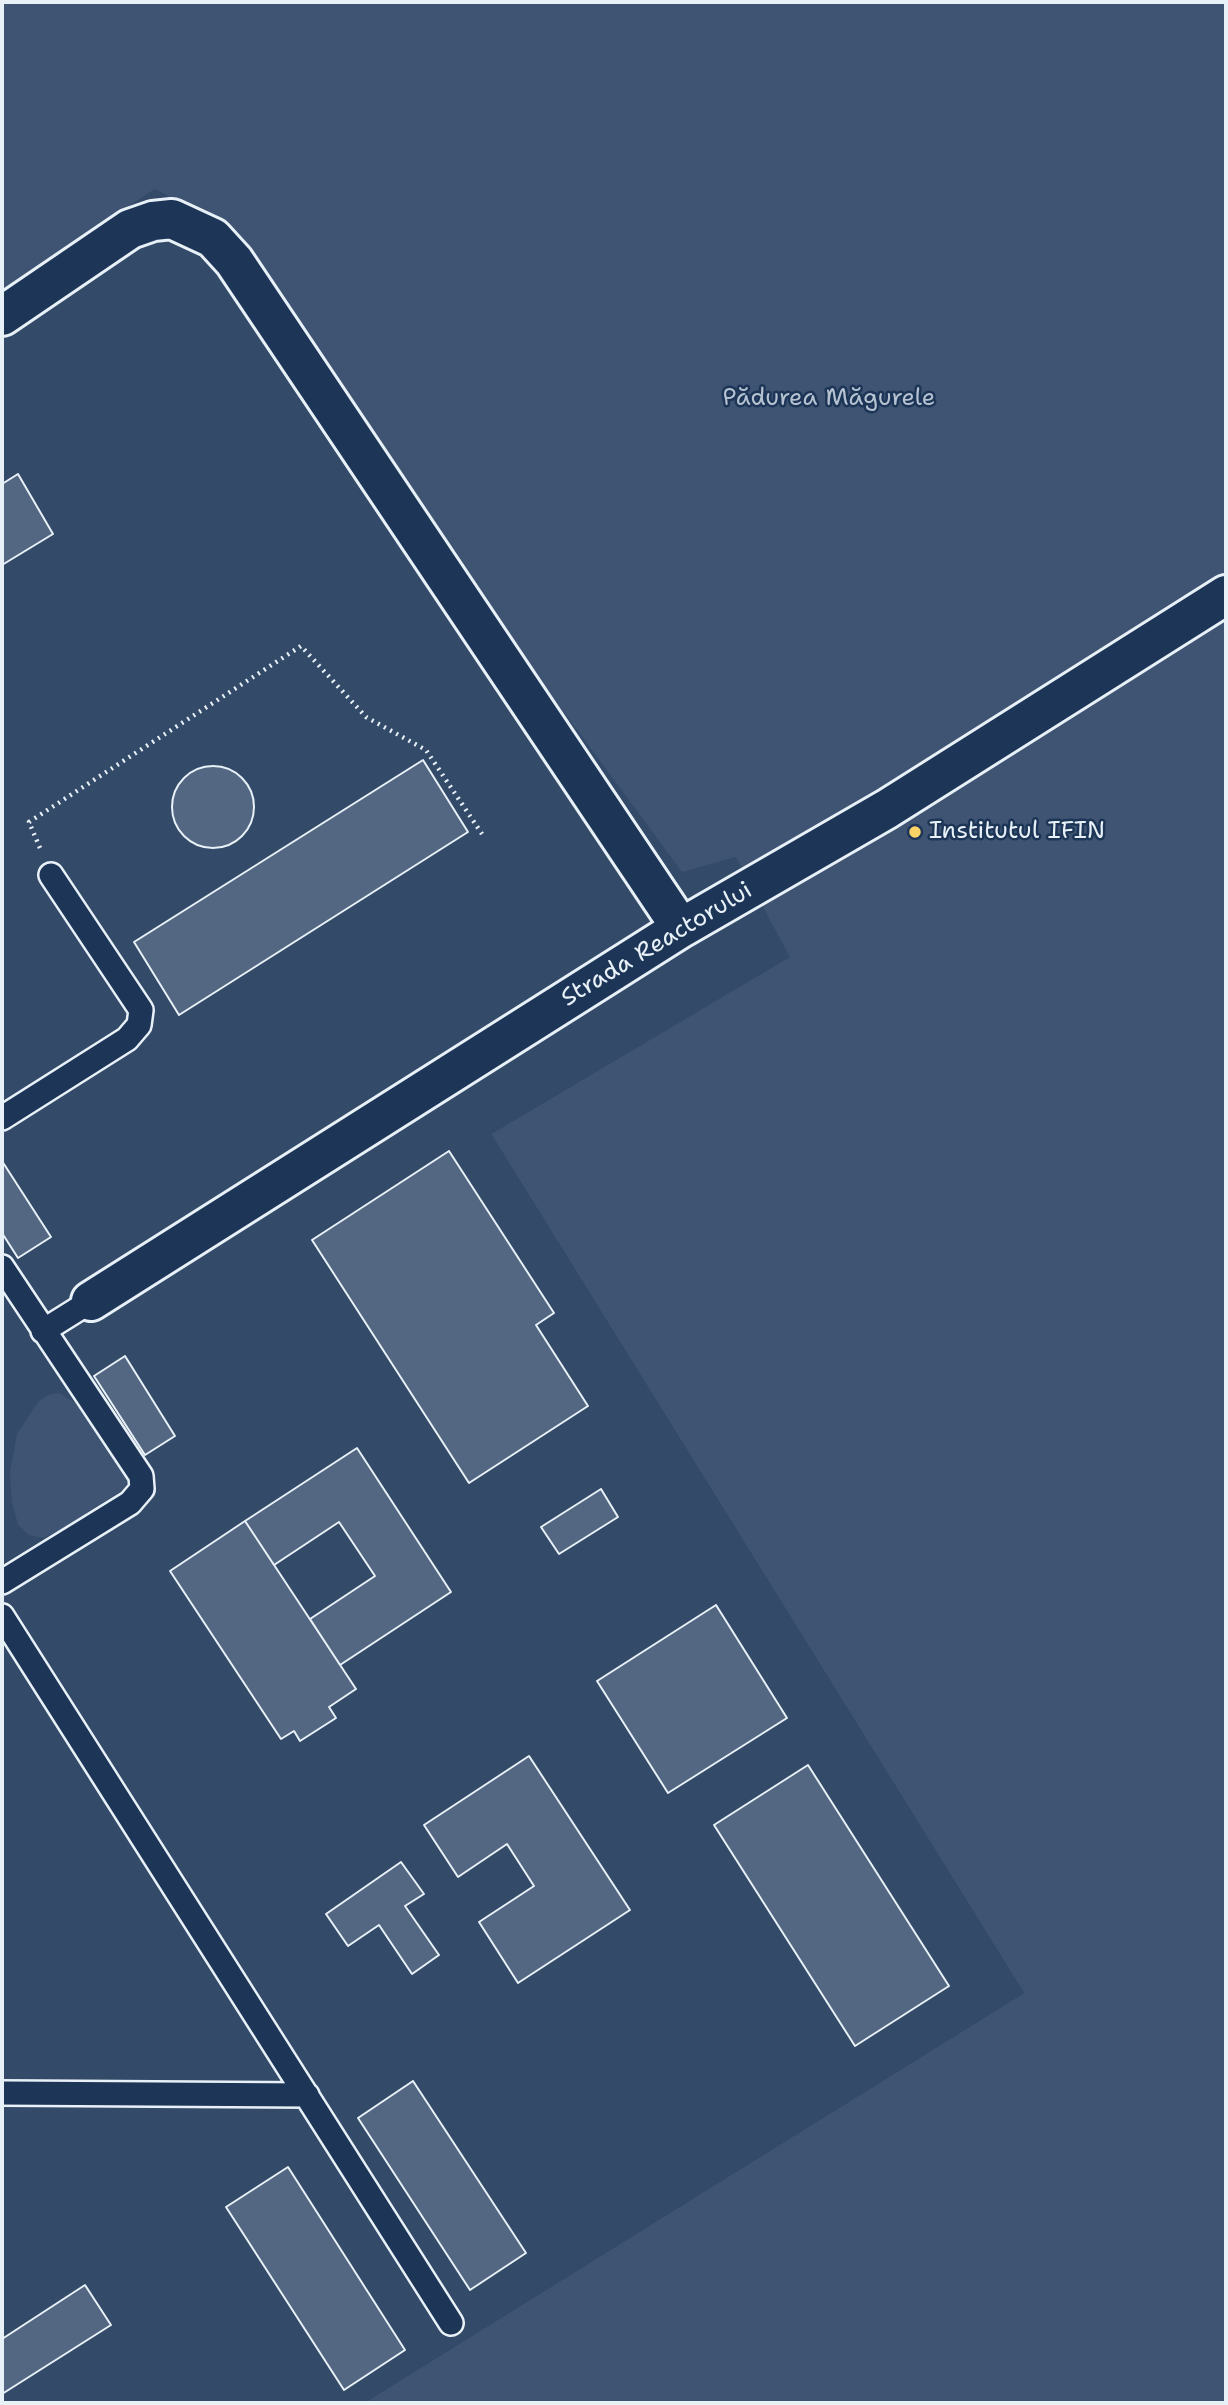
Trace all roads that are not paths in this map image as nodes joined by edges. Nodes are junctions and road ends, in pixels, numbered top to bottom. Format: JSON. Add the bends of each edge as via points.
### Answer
{"nodes":[{"id":1,"x":2,"y":316,"type":"edge"},
{"id":2,"x":1226,"y":595,"type":"edge"},
{"id":3,"x":51,"y":875,"type":"road end"},
{"id":4,"x":681,"y":928,"type":"junction"},
{"id":5,"x":2,"y":1118,"type":"edge"},
{"id":6,"x":2,"y":1267,"type":"edge"},
{"id":7,"x":91,"y":1301,"type":"joint"},
{"id":8,"x":43,"y":1331,"type":"junction"},
{"id":9,"x":2,"y":1582,"type":"edge"},
{"id":10,"x":2,"y":1616,"type":"edge"},
{"id":11,"x":2,"y":2093,"type":"edge"},
{"id":12,"x":307,"y":2095,"type":"junction"},
{"id":13,"x":451,"y":2323,"type":"dead end"}],
"edges":[{"from":1,"to":4,"type":"street","via":[[131,229],[172,219],[213,238],[234,261]]},
{"from":2,"to":4,"type":"street","name":"Strada Reactorului","via":[[887,809]]},
{"from":3,"to":5,"type":"lane","via":[[141,1010],[139,1025],[128,1039]]},
{"from":4,"to":7,"type":"street","name":"Strada Reactorului"},
{"from":6,"to":8,"type":"lane"},
{"from":7,"to":8,"type":"lane"},
{"from":8,"to":9,"type":"lane","via":[[141,1476],[142,1489],[130,1503]]},
{"from":10,"to":12,"type":"lane"},
{"from":11,"to":12,"type":"lane"},
{"from":12,"to":13,"type":"lane"}]}
